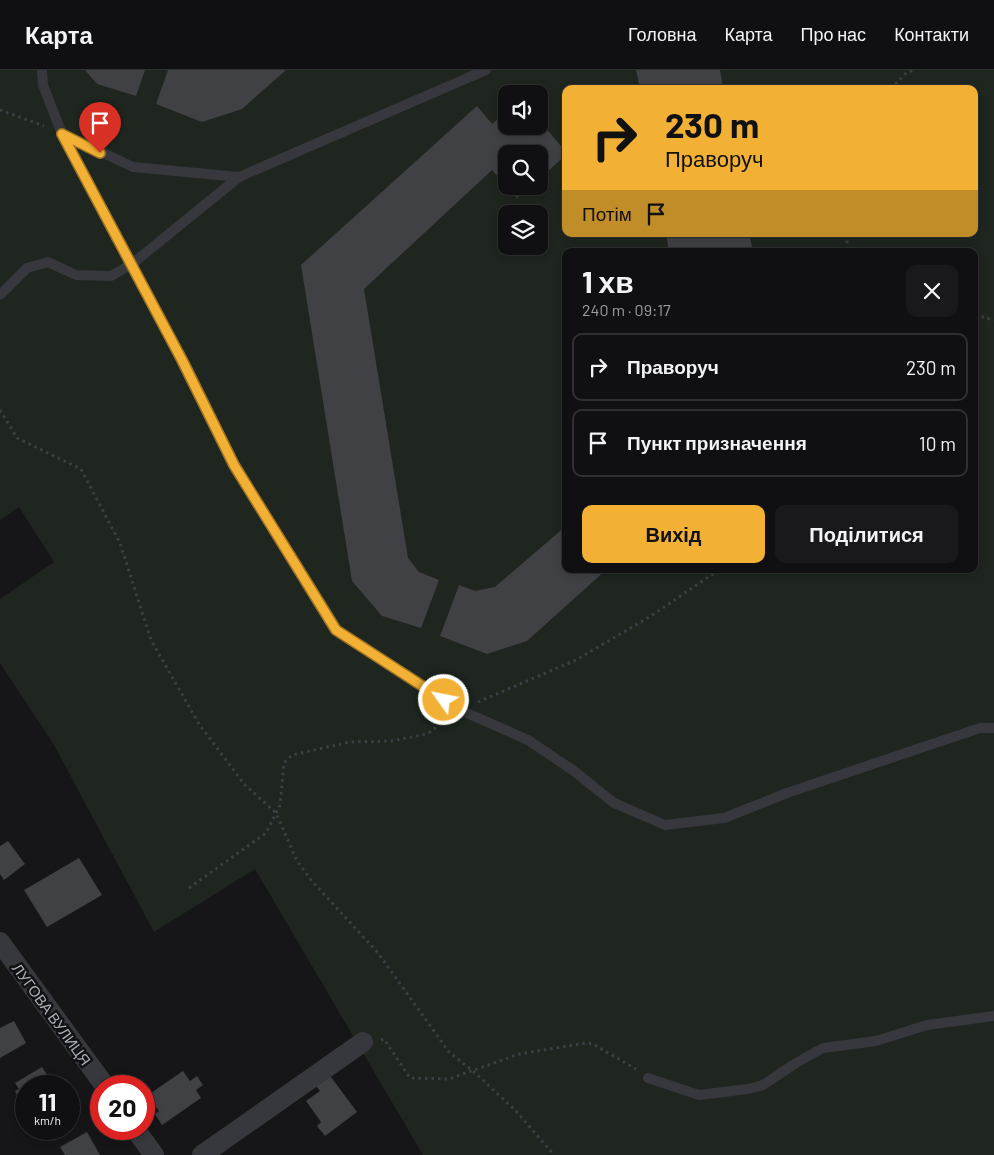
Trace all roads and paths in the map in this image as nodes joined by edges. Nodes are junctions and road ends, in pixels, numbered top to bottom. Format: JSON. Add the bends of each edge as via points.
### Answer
{"nodes":[{"id":1,"x":42,"y":70,"type":"edge"},
{"id":2,"x":486,"y":70,"type":"edge"},
{"id":3,"x":913,"y":70,"type":"edge"},
{"id":4,"x":895,"y":85,"type":"edge"},
{"id":5,"x":0,"y":110,"type":"edge"},
{"id":6,"x":62,"y":134,"type":"junction"},
{"id":7,"x":239,"y":177,"type":"junction"},
{"id":8,"x":132,"y":264,"type":"junction"},
{"id":9,"x":0,"y":295,"type":"edge"},
{"id":10,"x":978,"y":316,"type":"edge"},
{"id":11,"x":994,"y":320,"type":"edge"},
{"id":12,"x":0,"y":410,"type":"edge"},
{"id":13,"x":714,"y":573,"type":"edge"},
{"id":14,"x":460,"y":710,"type":"junction"},
{"id":15,"x":994,"y":728,"type":"edge"},
{"id":16,"x":276,"y":813,"type":"junction"},
{"id":17,"x":189,"y":888,"type":"dead end"},
{"id":18,"x":0,"y":942,"type":"edge"},
{"id":19,"x":994,"y":1016,"type":"edge"},
{"id":20,"x":363,"y":1042,"type":"joint"},
{"id":21,"x":473,"y":1071,"type":"junction"},
{"id":22,"x":97,"y":1075,"type":"edge"},
{"id":23,"x":648,"y":1078,"type":"joint"},
{"id":24,"x":143,"y":1140,"type":"edge"},
{"id":25,"x":154,"y":1155,"type":"edge"},
{"id":26,"x":202,"y":1155,"type":"edge"},
{"id":27,"x":554,"y":1155,"type":"edge"}],
"edges":[{"from":1,"to":6,"type":"lane","via":[[43,85]]},
{"from":2,"to":7,"type":"lane"},
{"from":3,"to":4,"type":"path"},
{"from":5,"to":6,"type":"path"},
{"from":6,"to":7,"type":"lane","via":[[133,167]]},
{"from":6,"to":8,"type":"lane"},
{"from":7,"to":8,"type":"lane"},
{"from":8,"to":9,"type":"lane","via":[[111,276],[76,275],[48,262],[27,268]]},
{"from":8,"to":14,"type":"lane","via":[[234,465],[336,630]]},
{"from":10,"to":11,"type":"path"},
{"from":12,"to":16,"type":"path","via":[[17,438],[81,469],[120,542],[151,640],[199,724],[244,784]]},
{"from":13,"to":14,"type":"path","via":[[651,616],[576,660]]},
{"from":14,"to":15,"type":"lane","via":[[528,740],[574,770],[614,803],[665,826],[724,818],[787,793],[961,734],[980,728]]},
{"from":14,"to":16,"type":"path","via":[[427,734],[391,741],[350,742],[292,755],[284,763],[280,805]]},
{"from":16,"to":17,"type":"path","via":[[266,833]]},
{"from":16,"to":21,"type":"path","via":[[297,861],[311,880],[378,953],[449,1052]]},
{"from":18,"to":22,"type":"street","name":"ЛУГОВА ВУЛИЦЯ"},
{"from":19,"to":23,"type":"lane","via":[[927,1025],[876,1041],[824,1048],[763,1085],[748,1089],[699,1094]]},
{"from":20,"to":21,"type":"path","via":[[384,1039],[410,1078],[449,1078]]},
{"from":20,"to":26,"type":"street"},
{"from":21,"to":23,"type":"path","via":[[519,1054],[586,1043],[594,1044]]},
{"from":21,"to":27,"type":"path","via":[[515,1110]]},
{"from":24,"to":25,"type":"street"}]}
